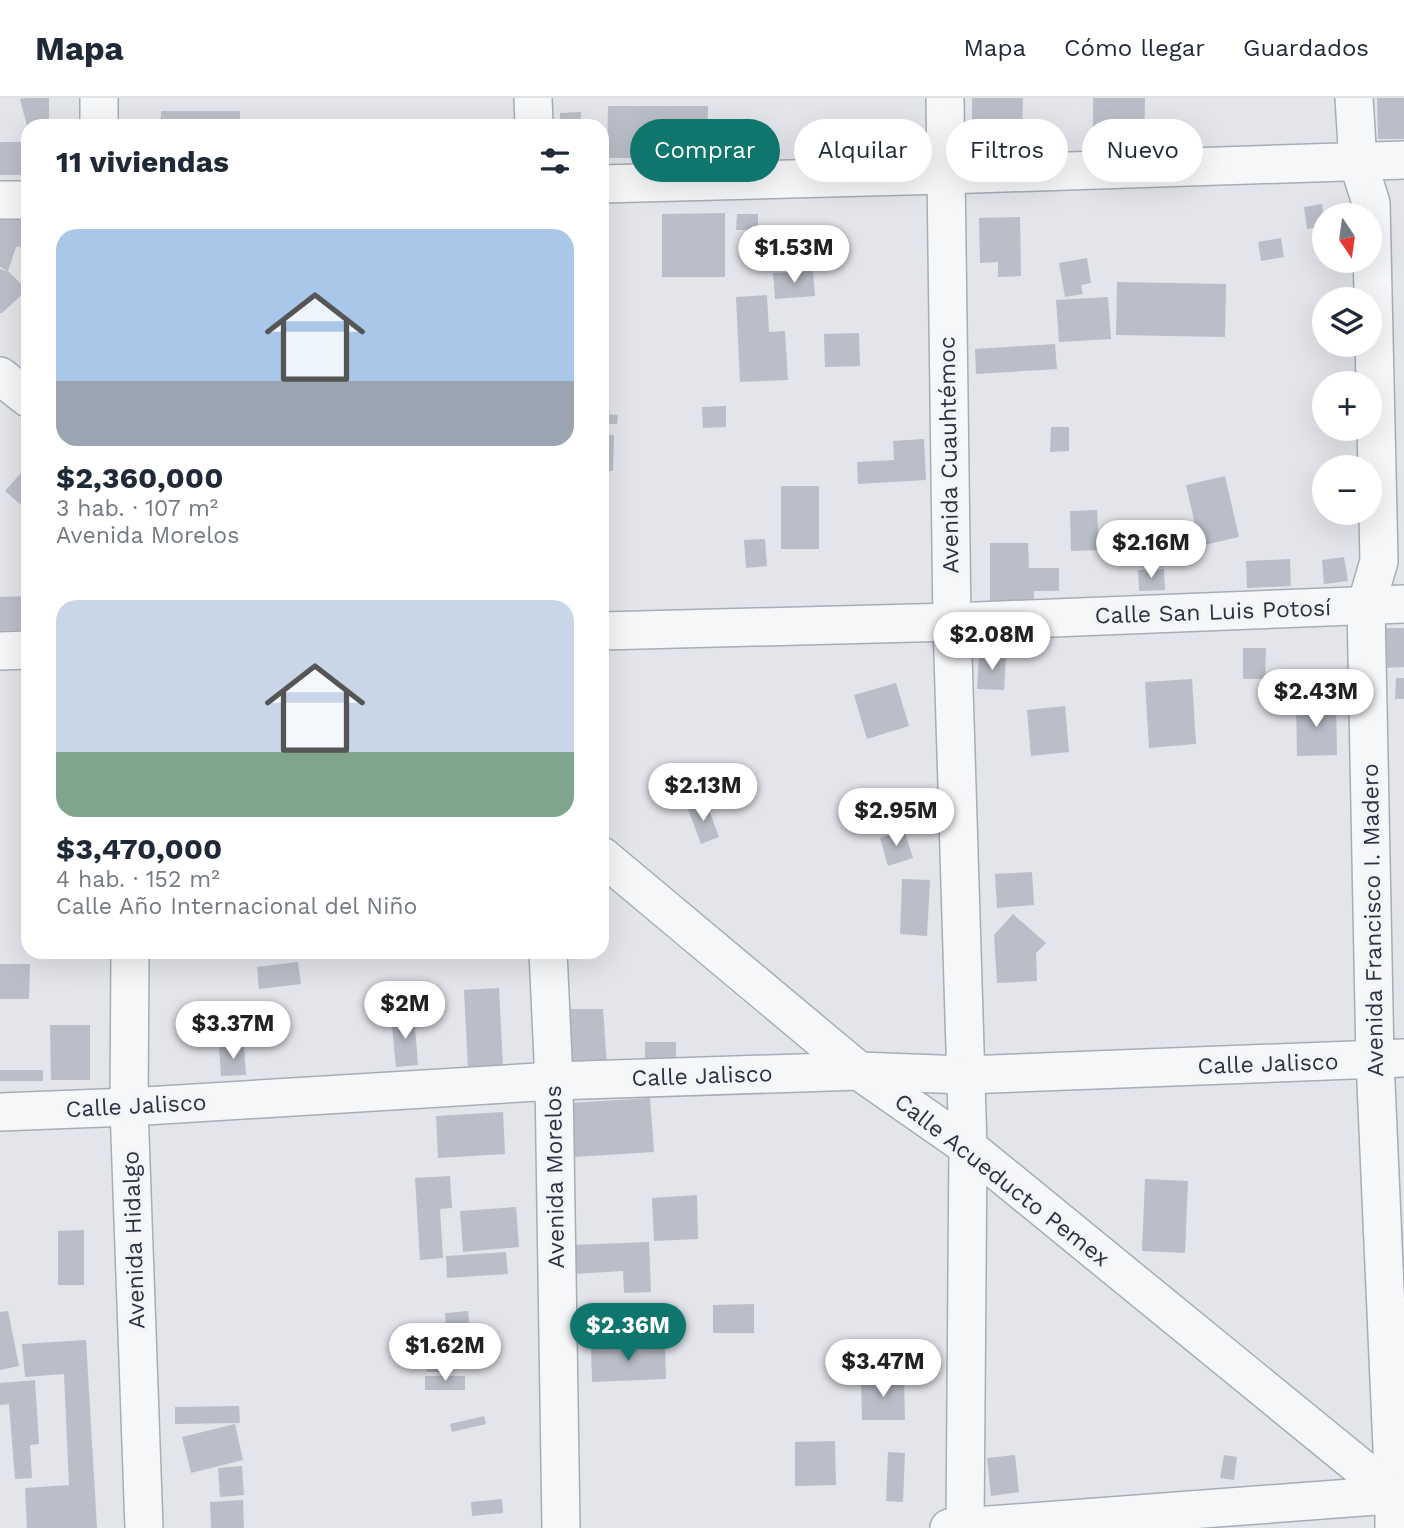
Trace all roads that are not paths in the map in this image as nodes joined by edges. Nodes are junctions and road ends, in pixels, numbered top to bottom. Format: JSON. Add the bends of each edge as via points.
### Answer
{"nodes":[{"id":1,"x":99,"y":98,"type":"edge"},
{"id":2,"x":533,"y":98,"type":"edge"},
{"id":3,"x":945,"y":98,"type":"edge"},
{"id":4,"x":1354,"y":98,"type":"edge"},
{"id":5,"x":99,"y":119,"type":"edge"},
{"id":6,"x":534,"y":119,"type":"edge"},
{"id":7,"x":1404,"y":160,"type":"edge"},
{"id":8,"x":1358,"y":162,"type":"junction"},
{"id":9,"x":945,"y":176,"type":"junction"},
{"id":10,"x":609,"y":184,"type":"edge"},
{"id":11,"x":0,"y":200,"type":"edge"},
{"id":12,"x":21,"y":200,"type":"edge"},
{"id":13,"x":0,"y":376,"type":"edge"},
{"id":14,"x":21,"y":392,"type":"edge"},
{"id":15,"x":1404,"y":604,"type":"edge"},
{"id":16,"x":1366,"y":606,"type":"junction"},
{"id":17,"x":952,"y":622,"type":"junction"},
{"id":18,"x":609,"y":631,"type":"edge"},
{"id":19,"x":21,"y":650,"type":"edge"},
{"id":20,"x":0,"y":651,"type":"edge"},
{"id":21,"x":609,"y":862,"type":"edge"},
{"id":22,"x":130,"y":959,"type":"edge"},
{"id":23,"x":548,"y":959,"type":"edge"},
{"id":24,"x":1390,"y":1059,"type":"edge"},
{"id":25,"x":859,"y":1071,"type":"junction"},
{"id":26,"x":965,"y":1075,"type":"junction"},
{"id":27,"x":554,"y":1081,"type":"junction"},
{"id":28,"x":129,"y":1107,"type":"junction"},
{"id":29,"x":0,"y":1112,"type":"edge"},
{"id":30,"x":968,"y":1147,"type":"junction"},
{"id":31,"x":1399,"y":1505,"type":"edge"},
{"id":32,"x":144,"y":1528,"type":"edge"},
{"id":33,"x":561,"y":1528,"type":"edge"},
{"id":34,"x":949,"y":1528,"type":"edge"},
{"id":35,"x":965,"y":1528,"type":"edge"}],
"edges":[{"from":1,"to":5,"type":"street"},
{"from":2,"to":6,"type":"street"},
{"from":3,"to":9,"type":"street","name":"Avenida Cuauhtémoc"},
{"from":4,"to":8,"type":"street","name":"Avenida Francisco I. Madero"},
{"from":7,"to":8,"type":"street"},
{"from":8,"to":9,"type":"street"},
{"from":8,"to":16,"type":"street","name":"Avenida Francisco I. Madero","via":[[1371,204],[1379,548]]},
{"from":9,"to":10,"type":"street"},
{"from":9,"to":17,"type":"street","name":"Avenida Cuauhtémoc"},
{"from":11,"to":12,"type":"street"},
{"from":13,"to":14,"type":"street"},
{"from":15,"to":16,"type":"street","name":"Calle San Luis Potosí"},
{"from":16,"to":17,"type":"street","name":"Calle San Luis Potosí"},
{"from":16,"to":24,"type":"street","name":"Avenida Francisco I. Madero"},
{"from":17,"to":18,"type":"street","name":"Calle San Luis Potosí"},
{"from":17,"to":26,"type":"street","name":"Avenida Cuauhtémoc"},
{"from":19,"to":20,"type":"street"},
{"from":21,"to":25,"type":"street","name":"Calle Acueducto Pemex"},
{"from":22,"to":28,"type":"street","name":"Avenida Hidalgo"},
{"from":23,"to":27,"type":"street","name":"Avenida Morelos"},
{"from":24,"to":26,"type":"street","name":"Calle Jalisco"},
{"from":24,"to":31,"type":"street","name":"Avenida Francisco I. Madero"},
{"from":25,"to":26,"type":"street","name":"Calle Jalisco"},
{"from":25,"to":27,"type":"street","name":"Calle Jalisco"},
{"from":25,"to":30,"type":"street","name":"Calle Acueducto Pemex"},
{"from":26,"to":30,"type":"street","name":"Avenida Cuauhtémoc"},
{"from":27,"to":28,"type":"street","name":"Calle Jalisco"},
{"from":27,"to":33,"type":"street","name":"Avenida Morelos"},
{"from":28,"to":29,"type":"street","name":"Calle Jalisco"},
{"from":28,"to":32,"type":"street","name":"Avenida Hidalgo"},
{"from":30,"to":31,"type":"street","name":"Calle Acueducto Pemex"},
{"from":30,"to":35,"type":"street","name":"Avenida Cuauhtémoc"},
{"from":31,"to":35,"type":"street"},
{"from":34,"to":35,"type":"street"}]}
